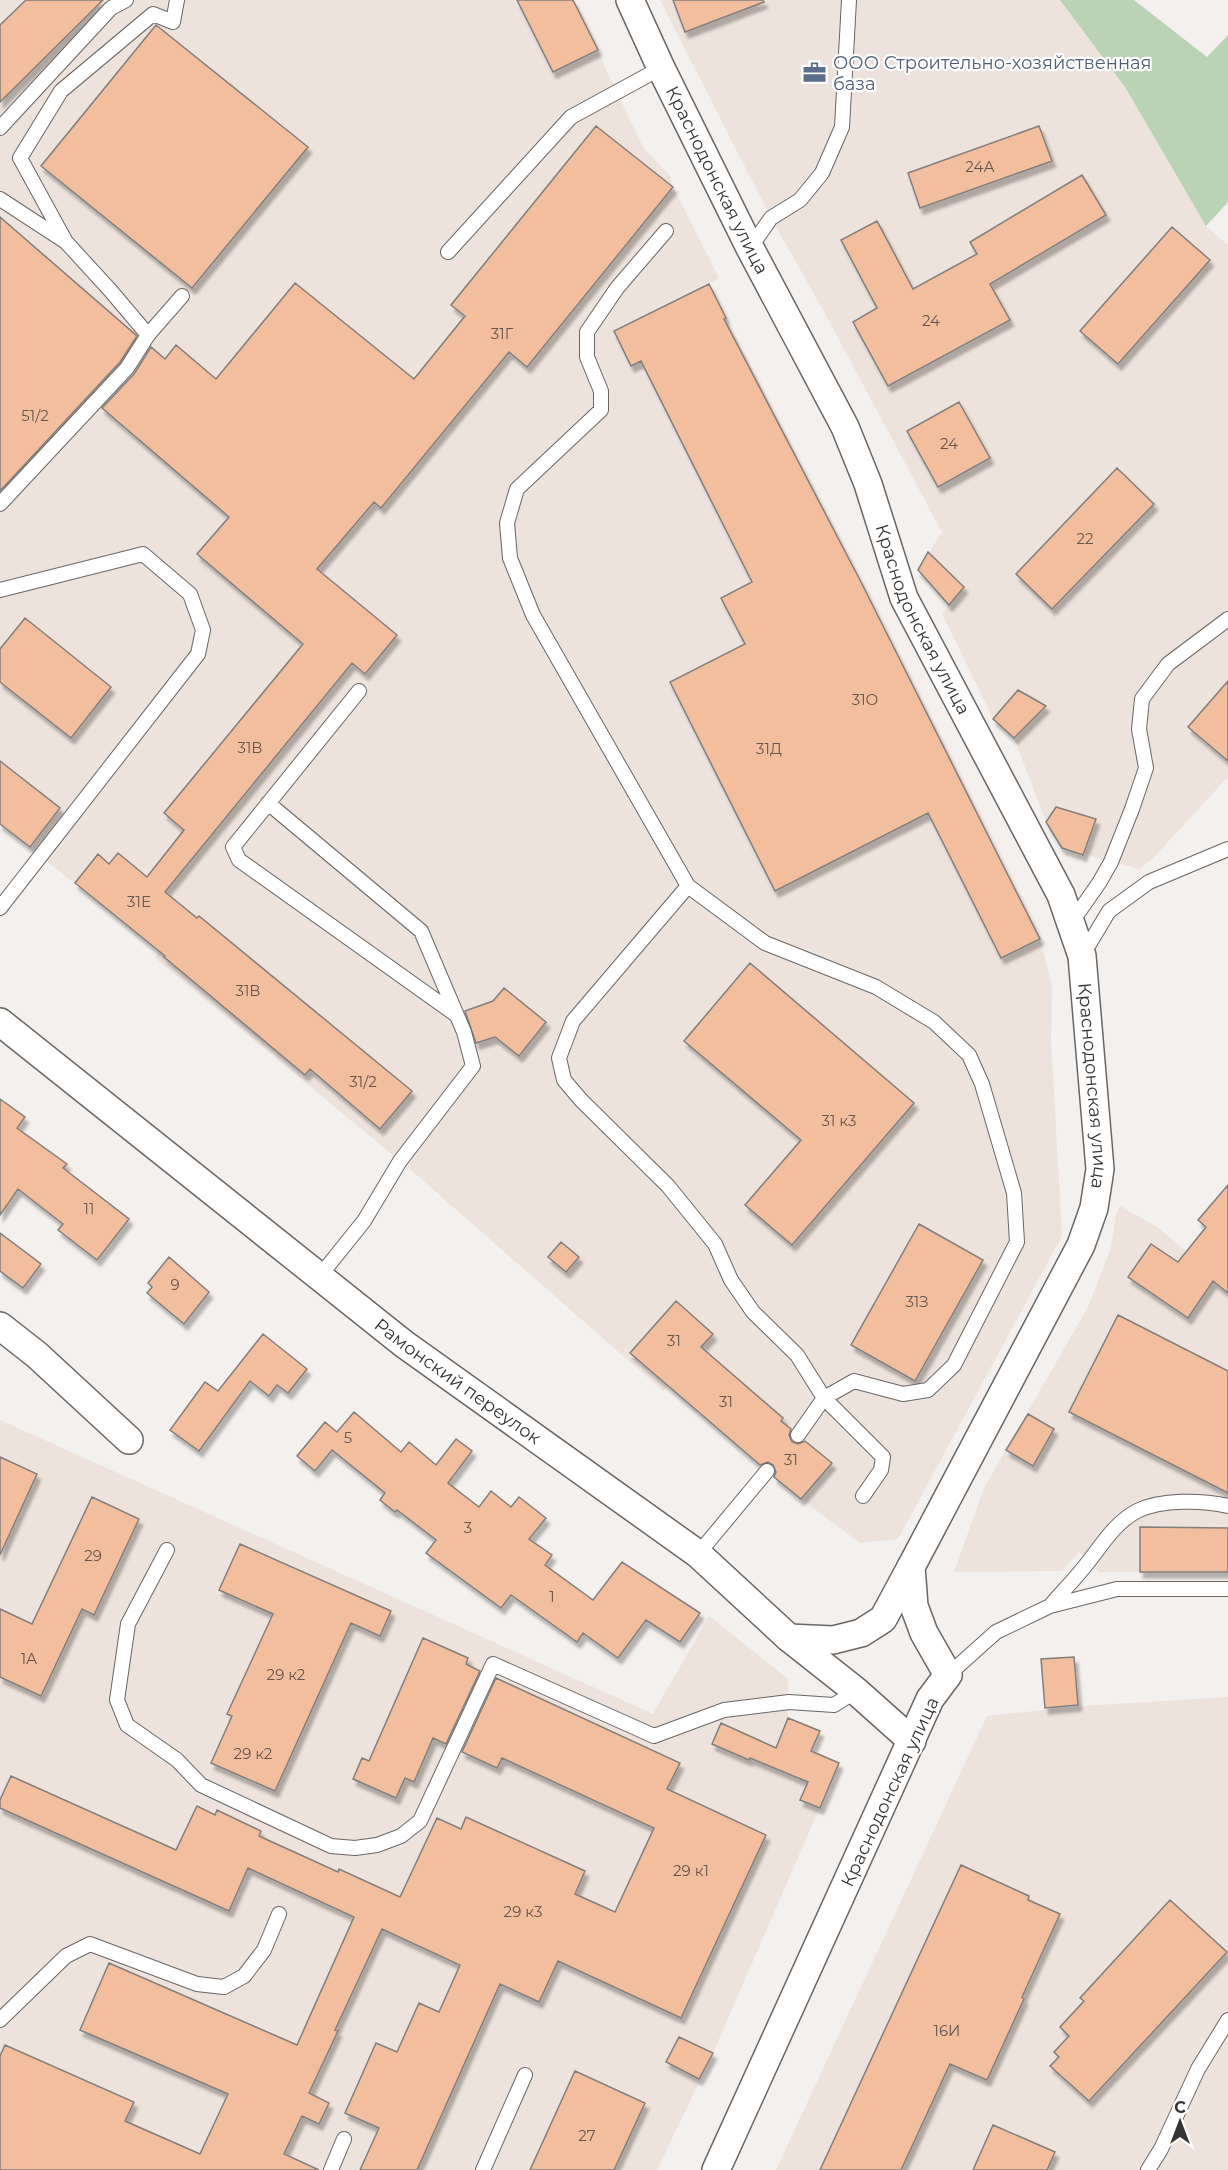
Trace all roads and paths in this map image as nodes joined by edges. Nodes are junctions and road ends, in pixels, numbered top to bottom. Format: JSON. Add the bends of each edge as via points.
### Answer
{"nodes":[{"id":1,"x":126,"y":0,"type":"edge"},
{"id":2,"x":177,"y":0,"type":"edge"},
{"id":3,"x":630,"y":0,"type":"edge"},
{"id":4,"x":849,"y":0,"type":"edge"},
{"id":5,"x":661,"y":68,"type":"junction"},
{"id":6,"x":0,"y":128,"type":"edge"},
{"id":7,"x":0,"y":199,"type":"edge"},
{"id":8,"x":666,"y":231,"type":"dead end"},
{"id":9,"x":66,"y":243,"type":"junction"},
{"id":10,"x":750,"y":248,"type":"junction"},
{"id":11,"x":448,"y":252,"type":"dead end"},
{"id":12,"x":183,"y":296,"type":"dead end"},
{"id":13,"x":148,"y":335,"type":"junction"},
{"id":14,"x":0,"y":504,"type":"edge"},
{"id":15,"x":0,"y":590,"type":"edge"},
{"id":16,"x":1228,"y":619,"type":"edge"},
{"id":17,"x":359,"y":691,"type":"dead end"},
{"id":18,"x":268,"y":803,"type":"junction"},
{"id":19,"x":1228,"y":849,"type":"edge"},
{"id":20,"x":688,"y":886,"type":"junction"},
{"id":21,"x":0,"y":908,"type":"edge"},
{"id":22,"x":1071,"y":923,"type":"junction"},
{"id":23,"x":1082,"y":956,"type":"junction"},
{"id":24,"x":457,"y":1015,"type":"junction"},
{"id":25,"x":0,"y":1022,"type":"edge"},
{"id":26,"x":319,"y":1277,"type":"junction"},
{"id":27,"x":0,"y":1326,"type":"edge"},
{"id":28,"x":824,"y":1398,"type":"junction"},
{"id":29,"x":798,"y":1435,"type":"dead end"},
{"id":30,"x":129,"y":1440,"type":"dead end"},
{"id":31,"x":767,"y":1471,"type":"dead end"},
{"id":32,"x":863,"y":1496,"type":"dead end"},
{"id":33,"x":1228,"y":1506,"type":"edge"},
{"id":34,"x":167,"y":1550,"type":"dead end"},
{"id":35,"x":698,"y":1554,"type":"junction"},
{"id":36,"x":911,"y":1567,"type":"junction"},
{"id":37,"x":1228,"y":1589,"type":"edge"},
{"id":38,"x":1050,"y":1606,"type":"junction"},
{"id":39,"x":789,"y":1638,"type":"junction"},
{"id":40,"x":948,"y":1675,"type":"junction"},
{"id":41,"x":856,"y":1691,"type":"junction"},
{"id":42,"x":912,"y":1741,"type":"junction"},
{"id":43,"x":279,"y":1914,"type":"dead end"},
{"id":44,"x":0,"y":2020,"type":"edge"},
{"id":45,"x":1228,"y":2020,"type":"edge"},
{"id":46,"x":525,"y":2075,"type":"dead end"},
{"id":47,"x":345,"y":2139,"type":"dead end"},
{"id":48,"x":331,"y":2170,"type":"edge"},
{"id":49,"x":483,"y":2170,"type":"edge"},
{"id":50,"x":716,"y":2170,"type":"edge"},
{"id":51,"x":1148,"y":2170,"type":"edge"}],
"edges":[{"from":1,"to":6,"type":"lane","via":[[111,8]]},
{"from":2,"to":9,"type":"lane","via":[[173,22],[153,14],[61,92],[20,158]]},
{"from":3,"to":5,"type":"street","name":"Краснодонская улица"},
{"from":4,"to":10,"type":"lane","via":[[842,127],[822,173],[800,200],[771,218]]},
{"from":5,"to":10,"type":"street","name":"Краснодонская улица"},
{"from":5,"to":11,"type":"lane","via":[[571,117]]},
{"from":7,"to":9,"type":"lane"},
{"from":8,"to":20,"type":"lane","via":[[617,288],[587,332],[587,357],[601,391],[601,410],[517,489],[507,523],[510,558],[533,615]]},
{"from":9,"to":13,"type":"lane"},
{"from":10,"to":22,"type":"street","name":"Краснодонская улица","via":[[845,427],[868,484],[904,598],[1061,895]]},
{"from":12,"to":13,"type":"lane"},
{"from":13,"to":14,"type":"lane","via":[[127,368]]},
{"from":15,"to":21,"type":"lane","via":[[143,554],[190,594],[203,630],[198,654]]},
{"from":16,"to":22,"type":"lane","via":[[1168,664],[1142,699],[1139,729],[1146,768],[1111,862]]},
{"from":17,"to":18,"type":"lane"},
{"from":18,"to":24,"type":"lane","via":[[421,931]]},
{"from":18,"to":24,"type":"lane","via":[[233,847],[239,860]]},
{"from":19,"to":23,"type":"lane","via":[[1149,882],[1109,911]]},
{"from":20,"to":28,"type":"lane","via":[[573,1021],[559,1058],[564,1080],[668,1186],[715,1244],[731,1280],[753,1312],[797,1355]]},
{"from":20,"to":28,"type":"lane","via":[[765,942],[876,987],[934,1022],[969,1055],[1014,1193],[1017,1242],[954,1365],[928,1390],[903,1394],[854,1381]]},
{"from":22,"to":23,"type":"street","name":"Краснодонская улица"},
{"from":23,"to":36,"type":"street","name":"Краснодонская улица","via":[[1100,1169],[1094,1208],[1081,1245]]},
{"from":24,"to":26,"type":"lane","via":[[474,1066],[400,1161],[364,1221]]},
{"from":25,"to":26,"type":"street","name":"Рамонский переулок"},
{"from":26,"to":35,"type":"street","name":"Рамонский переулок","via":[[404,1344]]},
{"from":27,"to":30,"type":"street"},
{"from":28,"to":29,"type":"lane"},
{"from":28,"to":32,"type":"lane","via":[[883,1457],[881,1470]]},
{"from":31,"to":35,"type":"lane"},
{"from":33,"to":38,"type":"lane","via":[[1175,1501],[1137,1511],[1110,1532]]},
{"from":34,"to":41,"type":"lane","via":[[128,1624],[117,1700],[128,1725],[177,1760],[201,1785],[331,1846],[377,1845],[401,1836],[420,1821],[493,1664],[654,1736],[724,1710],[789,1702],[834,1705]]},
{"from":35,"to":39,"type":"street","name":"Рамонский переулок"},
{"from":36,"to":39,"type":"street","name":"Краснодонская улица","via":[[883,1619],[861,1633],[833,1640]]},
{"from":36,"to":40,"type":"street","via":[[914,1606]]},
{"from":37,"to":38,"type":"lane","via":[[1117,1590]]},
{"from":38,"to":40,"type":"lane","via":[[996,1632]]},
{"from":39,"to":41,"type":"street","name":"Рамонский переулок"},
{"from":40,"to":42,"type":"street","name":"Краснодонская улица","via":[[930,1700]]},
{"from":41,"to":42,"type":"street","name":"Рамонский переулок"},
{"from":42,"to":50,"type":"street","name":"Краснодонская улица"},
{"from":43,"to":44,"type":"lane","via":[[264,1950],[244,1976],[224,1987],[197,1984],[90,1944],[66,1956]]},
{"from":45,"to":51,"type":"lane","via":[[1198,2069]]},
{"from":46,"to":49,"type":"lane"},
{"from":47,"to":48,"type":"lane"}]}
